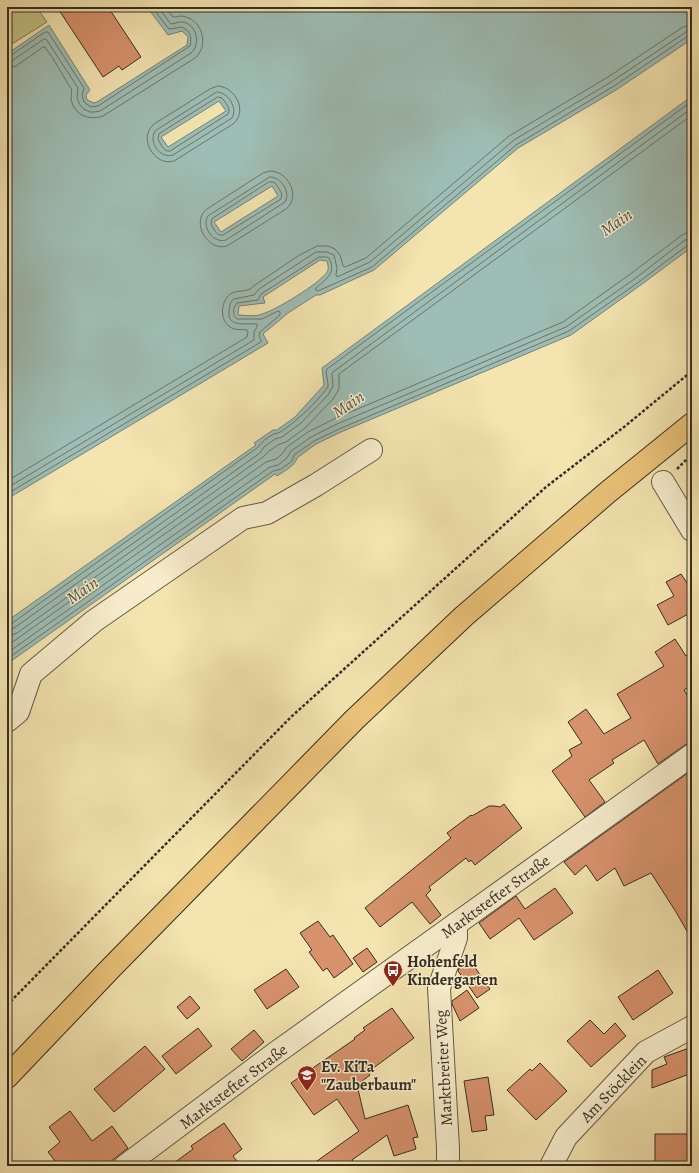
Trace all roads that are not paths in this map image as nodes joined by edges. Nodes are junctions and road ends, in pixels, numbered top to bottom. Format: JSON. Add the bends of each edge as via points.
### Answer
{"nodes":[{"id":1,"x":692,"y":424,"type":"edge"},
{"id":2,"x":371,"y":450,"type":"dead end"},
{"id":3,"x":663,"y":482,"type":"dead end"},
{"id":4,"x":692,"y":530,"type":"edge"},
{"id":5,"x":7,"y":721,"type":"edge"},
{"id":6,"x":692,"y":755,"type":"edge"},
{"id":7,"x":456,"y":924,"type":"junction"},
{"id":8,"x":692,"y":1027,"type":"edge"},
{"id":9,"x":7,"y":1076,"type":"edge"},
{"id":10,"x":125,"y":1166,"type":"edge"},
{"id":11,"x":448,"y":1166,"type":"edge"},
{"id":12,"x":551,"y":1166,"type":"edge"}],
"edges":[{"from":1,"to":9,"type":"main road","via":[[608,492],[452,627],[354,720]]},
{"from":2,"to":5,"type":"street","via":[[267,513],[243,518],[94,621],[31,674],[18,712]]},
{"from":3,"to":4,"type":"street"},
{"from":6,"to":7,"type":"street","name":"Marktstefter Straße"},
{"from":7,"to":10,"type":"street","name":"Marktstefter Straße","via":[[273,1055]]},
{"from":7,"to":11,"type":"street","name":"Marktbreiter Weg","via":[[456,938],[439,988]]},
{"from":8,"to":12,"type":"street","name":"Am Stöcklein","via":[[646,1052],[566,1137]]}]}
